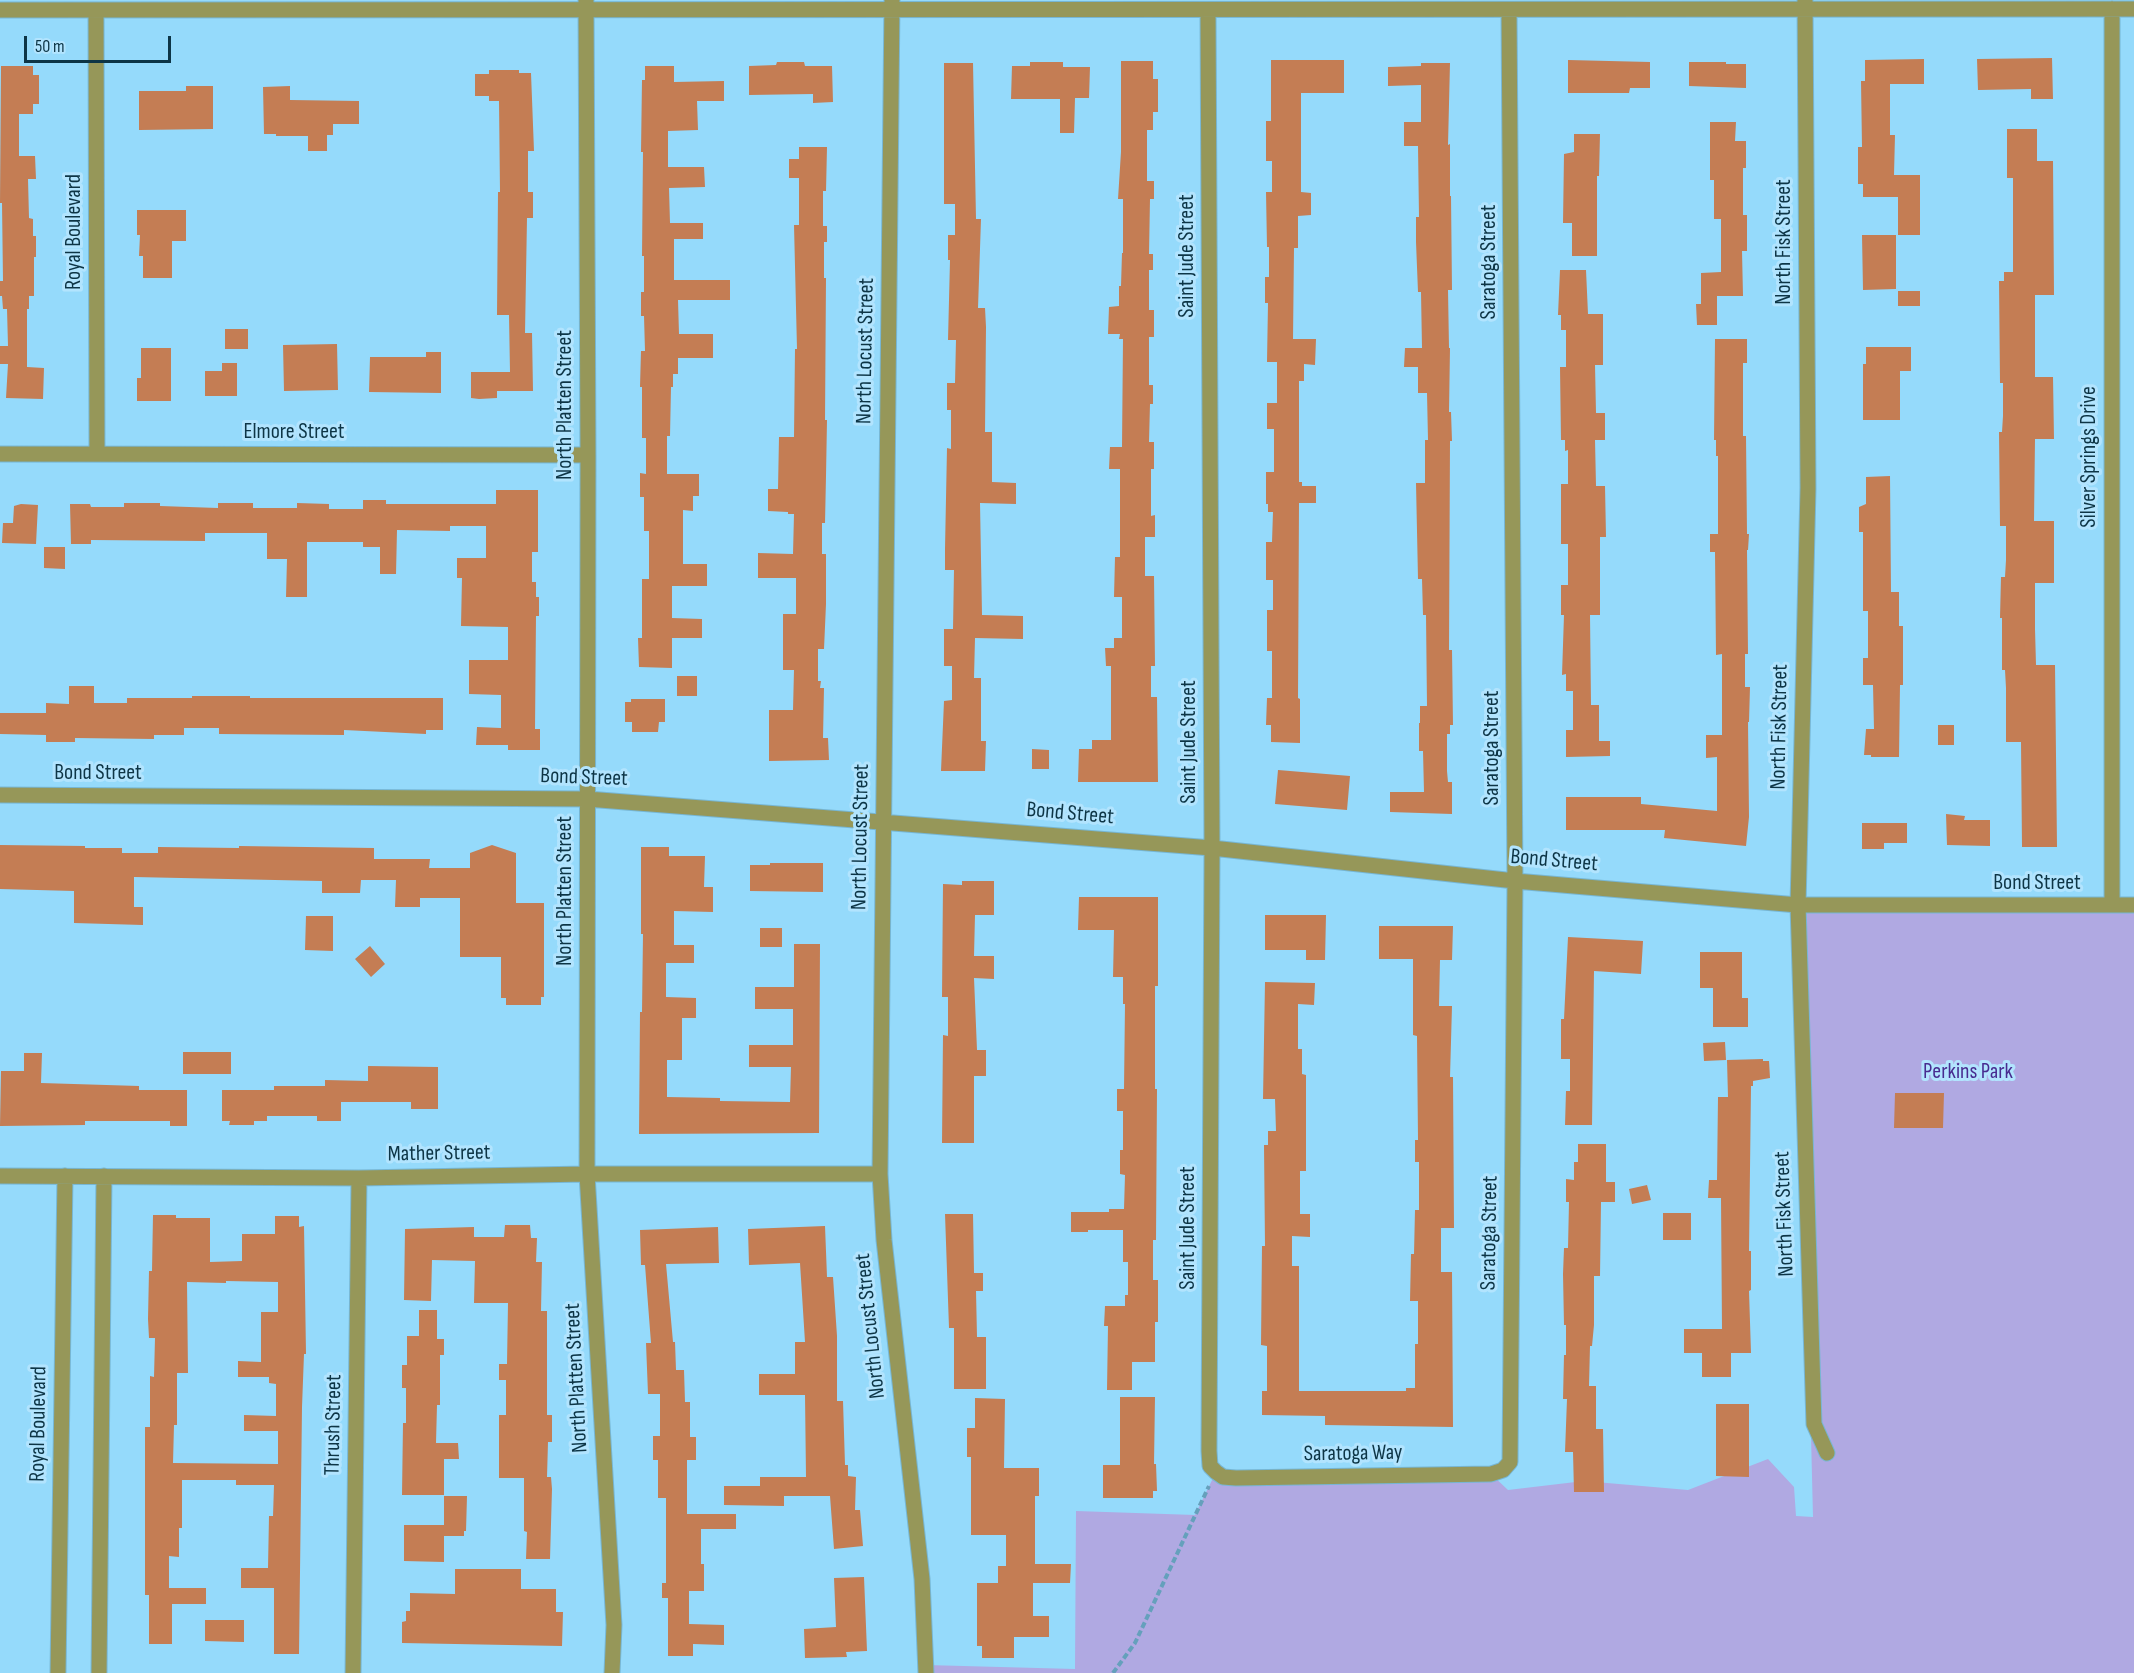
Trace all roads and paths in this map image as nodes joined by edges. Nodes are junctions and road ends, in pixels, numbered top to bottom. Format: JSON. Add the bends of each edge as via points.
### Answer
{"nodes":[{"id":1,"x":586,"y":5,"type":"edge"},
{"id":2,"x":892,"y":5,"type":"edge"},
{"id":3,"x":1805,"y":5,"type":"edge"},
{"id":4,"x":2112,"y":9,"type":"junction"},
{"id":5,"x":2134,"y":9,"type":"edge"},
{"id":6,"x":0,"y":10,"type":"edge"},
{"id":7,"x":96,"y":10,"type":"junction"},
{"id":8,"x":1208,"y":10,"type":"junction"},
{"id":9,"x":1509,"y":10,"type":"junction"},
{"id":10,"x":0,"y":454,"type":"edge"},
{"id":11,"x":97,"y":454,"type":"junction"},
{"id":12,"x":588,"y":455,"type":"junction"},
{"id":13,"x":0,"y":795,"type":"edge"},
{"id":14,"x":587,"y":799,"type":"junction"},
{"id":15,"x":883,"y":822,"type":"junction"},
{"id":16,"x":1212,"y":848,"type":"junction"},
{"id":17,"x":1515,"y":881,"type":"junction"},
{"id":18,"x":1798,"y":905,"type":"junction"},
{"id":19,"x":2112,"y":905,"type":"junction"},
{"id":20,"x":2134,"y":905,"type":"edge"},
{"id":21,"x":587,"y":1174,"type":"junction"},
{"id":22,"x":879,"y":1174,"type":"junction"},
{"id":23,"x":0,"y":1176,"type":"edge"},
{"id":24,"x":65,"y":1176,"type":"junction"},
{"id":25,"x":104,"y":1176,"type":"junction"},
{"id":26,"x":359,"y":1178,"type":"junction"},
{"id":27,"x":1827,"y":1453,"type":"dead end"},
{"id":28,"x":1216,"y":1472,"type":"junction"},
{"id":29,"x":1491,"y":1474,"type":"joint"},
{"id":30,"x":58,"y":1673,"type":"edge"},
{"id":31,"x":99,"y":1673,"type":"edge"},
{"id":32,"x":353,"y":1673,"type":"edge"},
{"id":33,"x":612,"y":1673,"type":"edge"},
{"id":34,"x":926,"y":1673,"type":"edge"},
{"id":35,"x":1113,"y":1673,"type":"edge"}],
"edges":[{"from":1,"to":2,"type":"street"},
{"from":1,"to":7,"type":"street"},
{"from":1,"to":12,"type":"street","name":"North Platten Street"},
{"from":2,"to":8,"type":"street"},
{"from":2,"to":15,"type":"street","name":"North Locust Street"},
{"from":3,"to":4,"type":"street"},
{"from":3,"to":9,"type":"street"},
{"from":3,"to":18,"type":"street","name":"North Fisk Street","via":[[1809,488]]},
{"from":4,"to":5,"type":"street"},
{"from":4,"to":19,"type":"street","name":"Silver Springs Drive"},
{"from":6,"to":7,"type":"street"},
{"from":7,"to":11,"type":"street","name":"Royal Boulevard"},
{"from":8,"to":9,"type":"street"},
{"from":8,"to":16,"type":"street","name":"Saint Jude Street"},
{"from":9,"to":17,"type":"street","name":"Saratoga Street"},
{"from":10,"to":11,"type":"street","name":"Elmore Street"},
{"from":11,"to":12,"type":"street","name":"Elmore Street"},
{"from":12,"to":14,"type":"street","name":"North Platten Street"},
{"from":13,"to":14,"type":"street","name":"Bond Street"},
{"from":14,"to":15,"type":"street","name":"Bond Street"},
{"from":14,"to":21,"type":"street","name":"North Platten Street"},
{"from":15,"to":16,"type":"street","name":"Bond Street"},
{"from":15,"to":22,"type":"street","name":"North Locust Street"},
{"from":16,"to":17,"type":"street","name":"Bond Street"},
{"from":16,"to":28,"type":"street","name":"Saint Jude Street","via":[[1209,1450],[1210,1466]]},
{"from":17,"to":18,"type":"street","name":"Bond Street"},
{"from":17,"to":29,"type":"street","name":"Saratoga Street","via":[[1510,1462],[1503,1470]]},
{"from":18,"to":19,"type":"street","name":"Bond Street"},
{"from":18,"to":27,"type":"street","name":"North Fisk Street","via":[[1814,1424]]},
{"from":19,"to":20,"type":"street","name":"Bond Street"},
{"from":21,"to":22,"type":"street","name":"Mather Street"},
{"from":21,"to":26,"type":"street","name":"Mather Street"},
{"from":21,"to":33,"type":"street","name":"North Platten Street","via":[[614,1625]]},
{"from":22,"to":34,"type":"street","name":"North Locust Street","via":[[922,1579]]},
{"from":23,"to":24,"type":"street","name":"Mather Street"},
{"from":24,"to":25,"type":"street","name":"Mather Street"},
{"from":24,"to":30,"type":"street","name":"Royal Boulevard"},
{"from":25,"to":26,"type":"street","name":"Mather Street"},
{"from":25,"to":31,"type":"street"},
{"from":26,"to":32,"type":"street","name":"Thrush Street"},
{"from":28,"to":29,"type":"street","name":"Saratoga Way","via":[[1236,1478]]},
{"from":28,"to":35,"type":"path","via":[[1135,1643]]}]}
